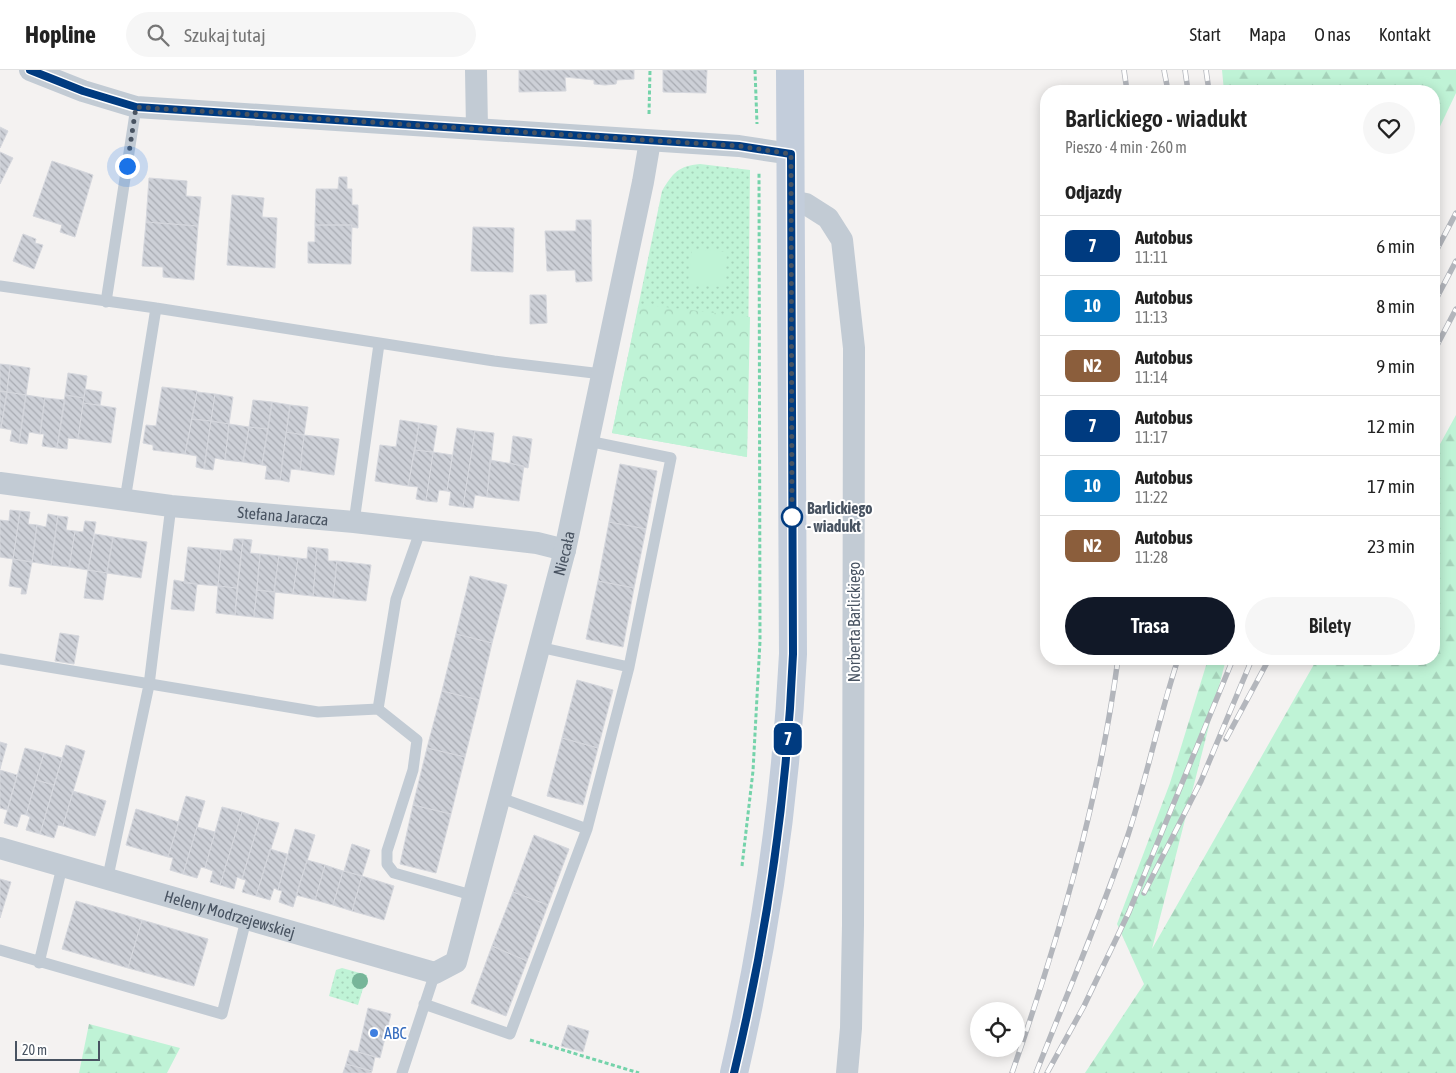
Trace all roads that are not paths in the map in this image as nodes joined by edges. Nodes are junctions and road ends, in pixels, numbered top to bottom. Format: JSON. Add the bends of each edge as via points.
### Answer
{"nodes":[{"id":1,"x":30,"y":70,"type":"edge"},
{"id":2,"x":476,"y":70,"type":"edge"},
{"id":3,"x":790,"y":70,"type":"edge"},
{"id":4,"x":136,"y":107,"type":"junction"},
{"id":5,"x":476,"y":129,"type":"junction"},
{"id":6,"x":650,"y":141,"type":"junction"},
{"id":7,"x":791,"y":154,"type":"junction"},
{"id":8,"x":791,"y":201,"type":"junction"},
{"id":9,"x":0,"y":286,"type":"edge"},
{"id":10,"x":106,"y":302,"type":"junction"},
{"id":11,"x":156,"y":308,"type":"junction"},
{"id":12,"x":379,"y":344,"type":"junction"},
{"id":13,"x":602,"y":374,"type":"junction"},
{"id":14,"x":588,"y":440,"type":"junction"},
{"id":15,"x":0,"y":483,"type":"edge"},
{"id":16,"x":125,"y":500,"type":"junction"},
{"id":17,"x":171,"y":506,"type":"junction"},
{"id":18,"x":354,"y":522,"type":"junction"},
{"id":19,"x":421,"y":529,"type":"junction"},
{"id":20,"x":565,"y":550,"type":"junction"},
{"id":21,"x":539,"y":647,"type":"junction"},
{"id":22,"x":0,"y":659,"type":"edge"},
{"id":23,"x":629,"y":668,"type":"junction"},
{"id":24,"x":149,"y":684,"type":"junction"},
{"id":25,"x":378,"y":709,"type":"junction"},
{"id":26,"x":501,"y":798,"type":"junction"},
{"id":27,"x":588,"y":829,"type":"junction"},
{"id":28,"x":0,"y":848,"type":"edge"},
{"id":29,"x":62,"y":867,"type":"junction"},
{"id":30,"x":107,"y":881,"type":"junction"},
{"id":31,"x":475,"y":896,"type":"junction"},
{"id":32,"x":246,"y":920,"type":"junction"},
{"id":33,"x":0,"y":950,"type":"edge"},
{"id":34,"x":38,"y":963,"type":"junction"},
{"id":35,"x":434,"y":973,"type":"junction"},
{"id":36,"x":424,"y":1004,"type":"junction"},
{"id":37,"x":402,"y":1073,"type":"edge"},
{"id":38,"x":734,"y":1073,"type":"edge"},
{"id":39,"x":847,"y":1073,"type":"edge"}],
"edges":[{"from":1,"to":4,"type":"street"},
{"from":2,"to":5,"type":"street"},
{"from":3,"to":7,"type":"street"},
{"from":4,"to":5,"type":"street"},
{"from":4,"to":10,"type":"lane"},
{"from":5,"to":6,"type":"street"},
{"from":6,"to":7,"type":"street","via":[[759,148]]},
{"from":6,"to":13,"type":"street","name":"Niecała"},
{"from":7,"to":8,"type":"street"},
{"from":8,"to":38,"type":"street","via":[[793,654],[790,706],[772,877],[760,953]]},
{"from":8,"to":39,"type":"street","name":"Norberta Barlickiego","via":[[806,204],[828,218],[842,240],[854,348],[853,916]]},
{"from":9,"to":10,"type":"lane"},
{"from":10,"to":11,"type":"lane"},
{"from":11,"to":12,"type":"lane"},
{"from":11,"to":16,"type":"lane"},
{"from":12,"to":13,"type":"lane"},
{"from":12,"to":18,"type":"lane"},
{"from":13,"to":14,"type":"street","name":"Niecała"},
{"from":14,"to":20,"type":"street","name":"Niecała"},
{"from":14,"to":23,"type":"lane","via":[[671,458]]},
{"from":15,"to":16,"type":"street","name":"Stefana Jaracza"},
{"from":16,"to":17,"type":"street","name":"Stefana Jaracza"},
{"from":17,"to":18,"type":"street","name":"Stefana Jaracza"},
{"from":17,"to":24,"type":"lane"},
{"from":18,"to":19,"type":"street","name":"Stefana Jaracza"},
{"from":19,"to":20,"type":"street","name":"Stefana Jaracza","via":[[538,542]]},
{"from":19,"to":25,"type":"lane","via":[[396,599]]},
{"from":20,"to":21,"type":"street","name":"Niecała"},
{"from":21,"to":23,"type":"lane"},
{"from":21,"to":26,"type":"street","name":"Niecała"},
{"from":22,"to":24,"type":"lane"},
{"from":23,"to":27,"type":"lane"},
{"from":24,"to":25,"type":"lane","via":[[318,712]]},
{"from":24,"to":30,"type":"lane"},
{"from":25,"to":31,"type":"lane","via":[[417,740],[413,770],[387,851],[387,864],[394,874]]},
{"from":26,"to":27,"type":"lane"},
{"from":26,"to":31,"type":"street","name":"Niecała"},
{"from":27,"to":36,"type":"lane","via":[[510,1034]]},
{"from":28,"to":29,"type":"street","name":"Heleny Modrzejewskiej"},
{"from":29,"to":30,"type":"street","name":"Heleny Modrzejewskiej"},
{"from":29,"to":34,"type":"lane"},
{"from":30,"to":32,"type":"street","name":"Heleny Modrzejewskiej"},
{"from":31,"to":35,"type":"street","name":"Niecała","via":[[456,962]]},
{"from":32,"to":34,"type":"lane","via":[[222,1014]]},
{"from":32,"to":35,"type":"street","name":"Heleny Modrzejewskiej"},
{"from":33,"to":34,"type":"lane"},
{"from":35,"to":36,"type":"lane"},
{"from":36,"to":37,"type":"lane"}]}
